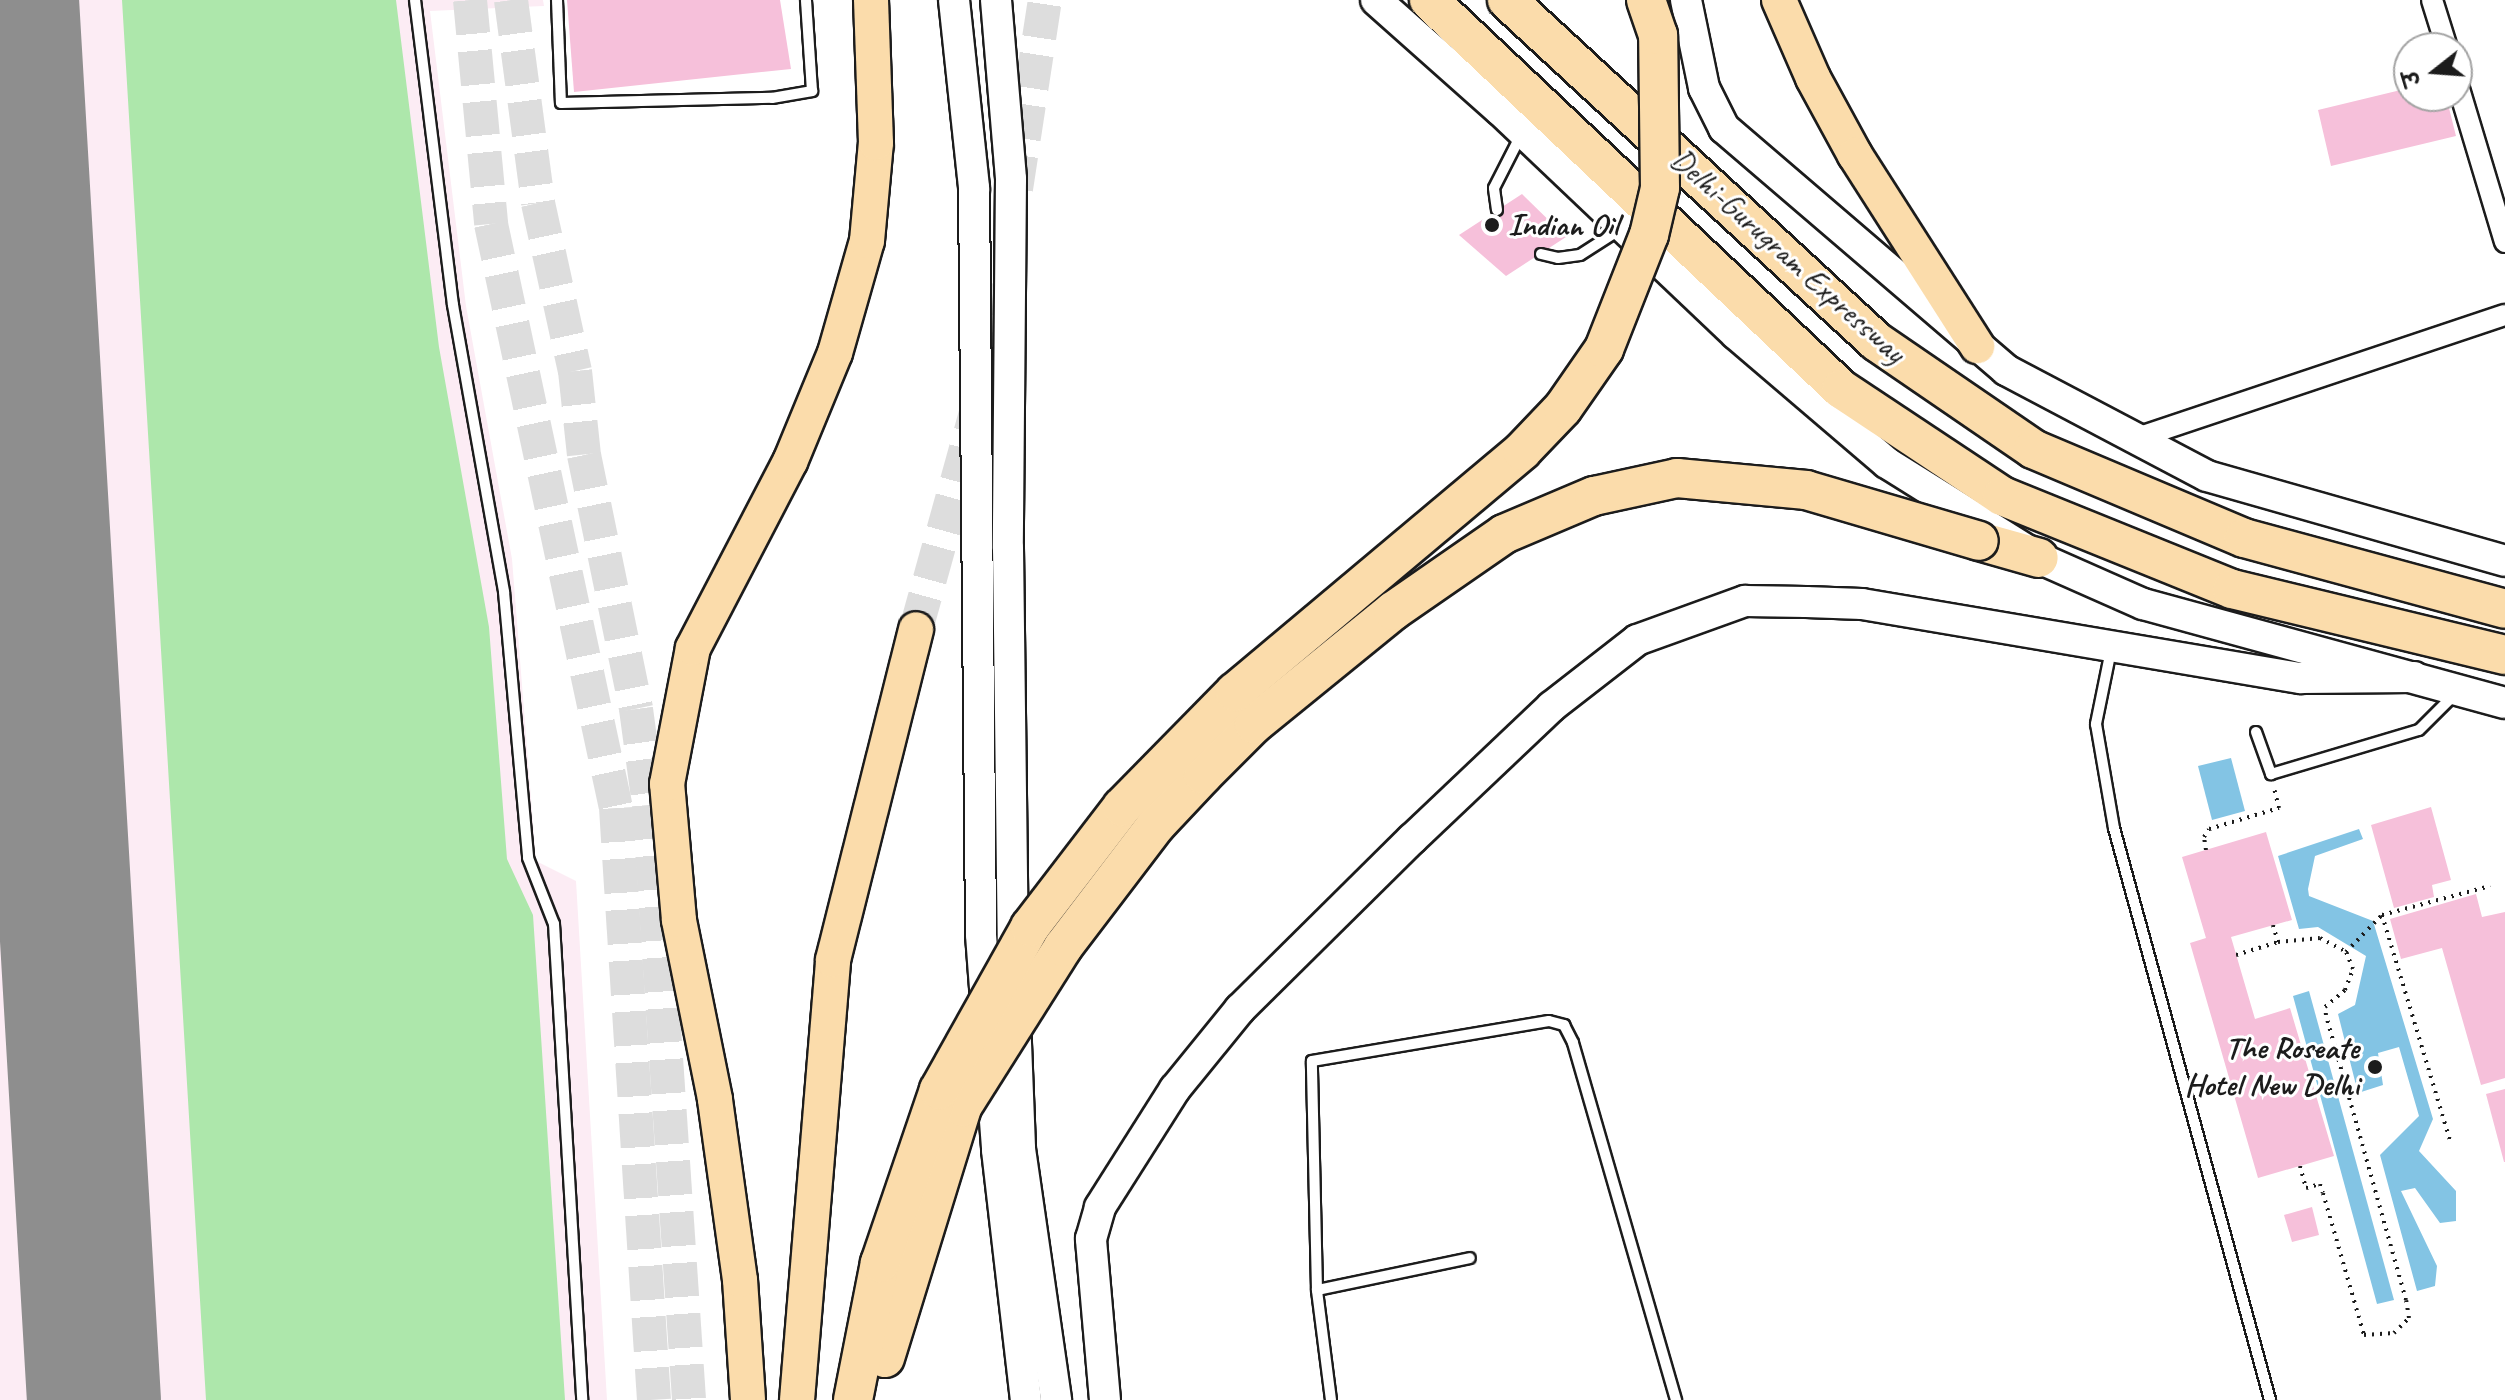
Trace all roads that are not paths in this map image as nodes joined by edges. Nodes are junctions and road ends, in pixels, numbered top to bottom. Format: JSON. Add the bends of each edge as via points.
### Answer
{"nodes":[{"id":1,"x":415,"y":0,"type":"edge"},
{"id":2,"x":557,"y":0,"type":"edge"},
{"id":3,"x":806,"y":0,"type":"edge"},
{"id":4,"x":871,"y":0,"type":"edge"},
{"id":5,"x":954,"y":0,"type":"edge"},
{"id":6,"x":996,"y":0,"type":"edge"},
{"id":7,"x":1376,"y":0,"type":"edge"},
{"id":8,"x":1429,"y":0,"type":"edge"},
{"id":9,"x":1507,"y":0,"type":"edge"},
{"id":10,"x":1646,"y":0,"type":"edge"},
{"id":11,"x":1686,"y":0,"type":"edge"},
{"id":12,"x":1779,"y":0,"type":"edge"},
{"id":13,"x":2432,"y":0,"type":"edge"},
{"id":14,"x":2442,"y":32,"type":"edge"},
{"id":15,"x":1524,"y":111,"type":"junction"},
{"id":16,"x":2466,"y":112,"type":"edge"},
{"id":17,"x":1497,"y":210,"type":"dead end"},
{"id":18,"x":1623,"y":227,"type":"junction"},
{"id":19,"x":2505,"y":242,"type":"edge"},
{"id":20,"x":1541,"y":254,"type":"dead end"},
{"id":21,"x":2505,"y":315,"type":"edge"},
{"id":22,"x":1977,"y":346,"type":"junction"},
{"id":23,"x":2131,"y":440,"type":"junction"},
{"id":24,"x":2039,"y":558,"type":"junction"},
{"id":25,"x":2505,"y":561,"type":"edge"},
{"id":26,"x":2504,"y":608,"type":"edge"},
{"id":27,"x":916,"y":629,"type":"tunnel mouth"},
{"id":28,"x":2112,"y":647,"type":"junction"},
{"id":29,"x":2505,"y":655,"type":"edge"},
{"id":30,"x":2414,"y":677,"type":"junction"},
{"id":31,"x":2459,"y":690,"type":"junction"},
{"id":32,"x":2505,"y":703,"type":"edge"},
{"id":33,"x":2256,"y":732,"type":"dead end"},
{"id":34,"x":1470,"y":1258,"type":"dead end"},
{"id":35,"x":1317,"y":1290,"type":"junction"},
{"id":36,"x":582,"y":1400,"type":"edge"},
{"id":37,"x":748,"y":1400,"type":"edge"},
{"id":38,"x":797,"y":1400,"type":"edge"},
{"id":39,"x":853,"y":1400,"type":"edge"},
{"id":40,"x":876,"y":1400,"type":"edge"},
{"id":41,"x":1026,"y":1400,"type":"edge"},
{"id":42,"x":1056,"y":1400,"type":"edge"},
{"id":43,"x":1105,"y":1400,"type":"edge"},
{"id":44,"x":1331,"y":1400,"type":"edge"},
{"id":45,"x":1676,"y":1400,"type":"edge"},
{"id":46,"x":2270,"y":1400,"type":"edge"}],
"edges":[{"from":1,"to":36,"type":"lane","via":[[447,266],[504,592],[528,858],[554,924]]},
{"from":2,"to":3,"type":"lane","via":[[561,103],[772,98],[812,91]]},
{"from":4,"to":37,"type":"highway","via":[[876,143],[867,241],[835,353],[790,462],[693,648],[667,784],[679,920],[715,1099],[740,1280]]},
{"from":5,"to":41,"type":"main road","via":[[974,188],[981,935],[997,1150]]},
{"from":6,"to":42,"type":"main road","via":[[1011,179],[1008,548],[1020,1149]]},
{"from":7,"to":15,"type":"main road"},
{"from":8,"to":15,"type":"highway","name":"Delhi-Gurugram Expressway"},
{"from":9,"to":26,"type":"highway","name":"Delhi-Gurugram Expressway","via":[[1877,342],[2033,449],[2244,538]]},
{"from":10,"to":39,"type":"highway","bridge":true,"via":[[1658,35],[1660,188],[1649,235],[1604,349],[1563,408],[1522,451],[1235,692],[1122,807],[1030,927],[939,1090],[880,1263]]},
{"from":11,"to":22,"type":"main road","via":[[1704,88],[1724,128]]},
{"from":12,"to":22,"type":"highway","via":[[1855,155]]},
{"from":13,"to":14,"type":"street"},
{"from":15,"to":17,"type":"lane","via":[[1494,188]]},
{"from":15,"to":18,"type":"main road"},
{"from":15,"to":29,"type":"highway","name":"Delhi-Gurugram Expressway","via":[[1841,389],[2002,496],[2232,589]]},
{"from":16,"to":19,"type":"street"},
{"from":18,"to":20,"type":"lane","via":[[1580,255]]},
{"from":18,"to":24,"type":"main road","via":[[1736,334],[1887,463]]},
{"from":21,"to":23,"type":"street"},
{"from":22,"to":23,"type":"main road","via":[[2006,370]]},
{"from":23,"to":25,"type":"main road","via":[[2207,476]]},
{"from":24,"to":30,"type":"main road","via":[[2143,604]]},
{"from":24,"to":40,"type":"highway","bridge":true,"via":[[1806,490],[1677,478],[1594,496],[1504,534],[1393,611],[1254,724],[1203,775],[1156,825],[1063,947],[962,1107],[893,1321]]},
{"from":27,"to":38,"type":"highway","via":[[833,960]]},
{"from":28,"to":30,"type":"main road","via":[[2301,678]]},
{"from":28,"to":43,"type":"main road","via":[[1862,604],[1745,601],[1637,640],[1614,656],[1551,707],[1260,988],[1175,1089],[1100,1207],[1091,1239]]},
{"from":28,"to":46,"type":"lane","via":[[2096,724],[2114,828]]},
{"from":30,"to":31,"type":"main road"},
{"from":31,"to":32,"type":"main road"},
{"from":31,"to":33,"type":"lane","via":[[2419,730],[2271,774]]},
{"from":34,"to":35,"type":"lane"},
{"from":35,"to":44,"type":"lane"},
{"from":35,"to":45,"type":"lane","via":[[1312,1061],[1549,1021],[1564,1025]]}]}
